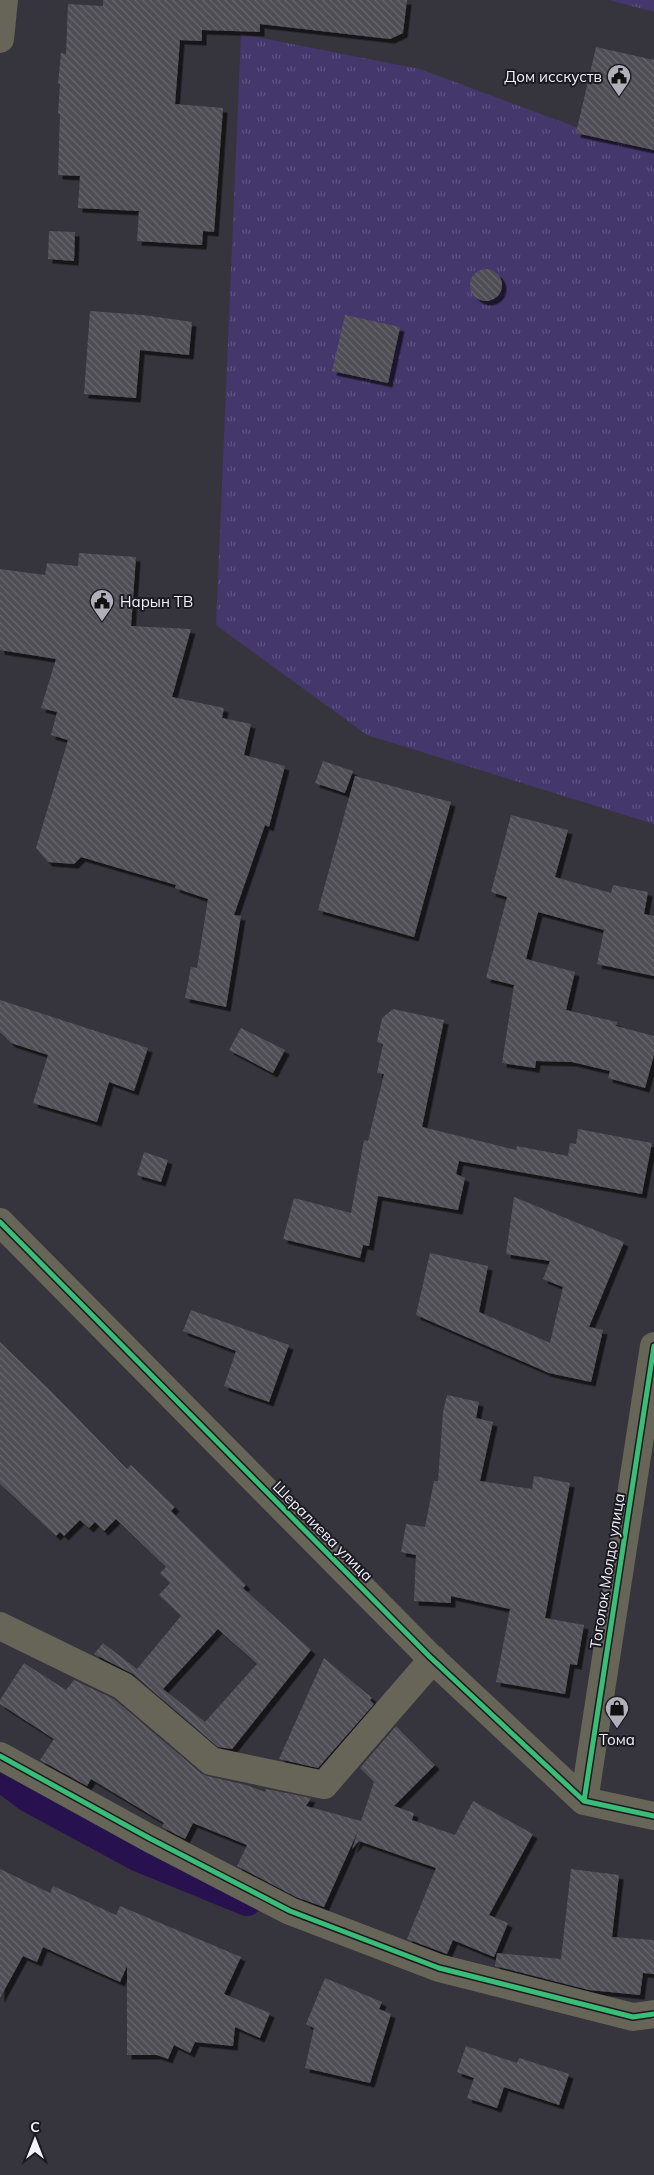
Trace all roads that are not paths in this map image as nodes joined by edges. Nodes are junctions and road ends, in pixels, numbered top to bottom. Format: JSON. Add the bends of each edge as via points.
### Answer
{"nodes":[{"id":1,"x":4,"y":0,"type":"edge"},
{"id":2,"x":0,"y":39,"type":"edge"},
{"id":3,"x":0,"y":1222,"type":"edge"},
{"id":4,"x":654,"y":1346,"type":"edge"},
{"id":5,"x":0,"y":1626,"type":"edge"},
{"id":6,"x":433,"y":1659,"type":"junction"},
{"id":7,"x":0,"y":1756,"type":"edge"},
{"id":8,"x":584,"y":1801,"type":"junction"},
{"id":9,"x":654,"y":1816,"type":"edge"},
{"id":10,"x":654,"y":2014,"type":"edge"}],
"edges":[{"from":1,"to":2,"type":"street"},
{"from":3,"to":6,"type":"street","name":"Шералиева улица"},
{"from":4,"to":8,"type":"street","name":"Тоголок Молдо улица"},
{"from":5,"to":6,"type":"street","via":[[123,1686],[211,1761],[324,1785]]},
{"from":6,"to":8,"type":"street","name":"Шералиева улица"},
{"from":7,"to":10,"type":"street","via":[[290,1911],[439,1968],[633,2017]]},
{"from":8,"to":9,"type":"street"}]}
